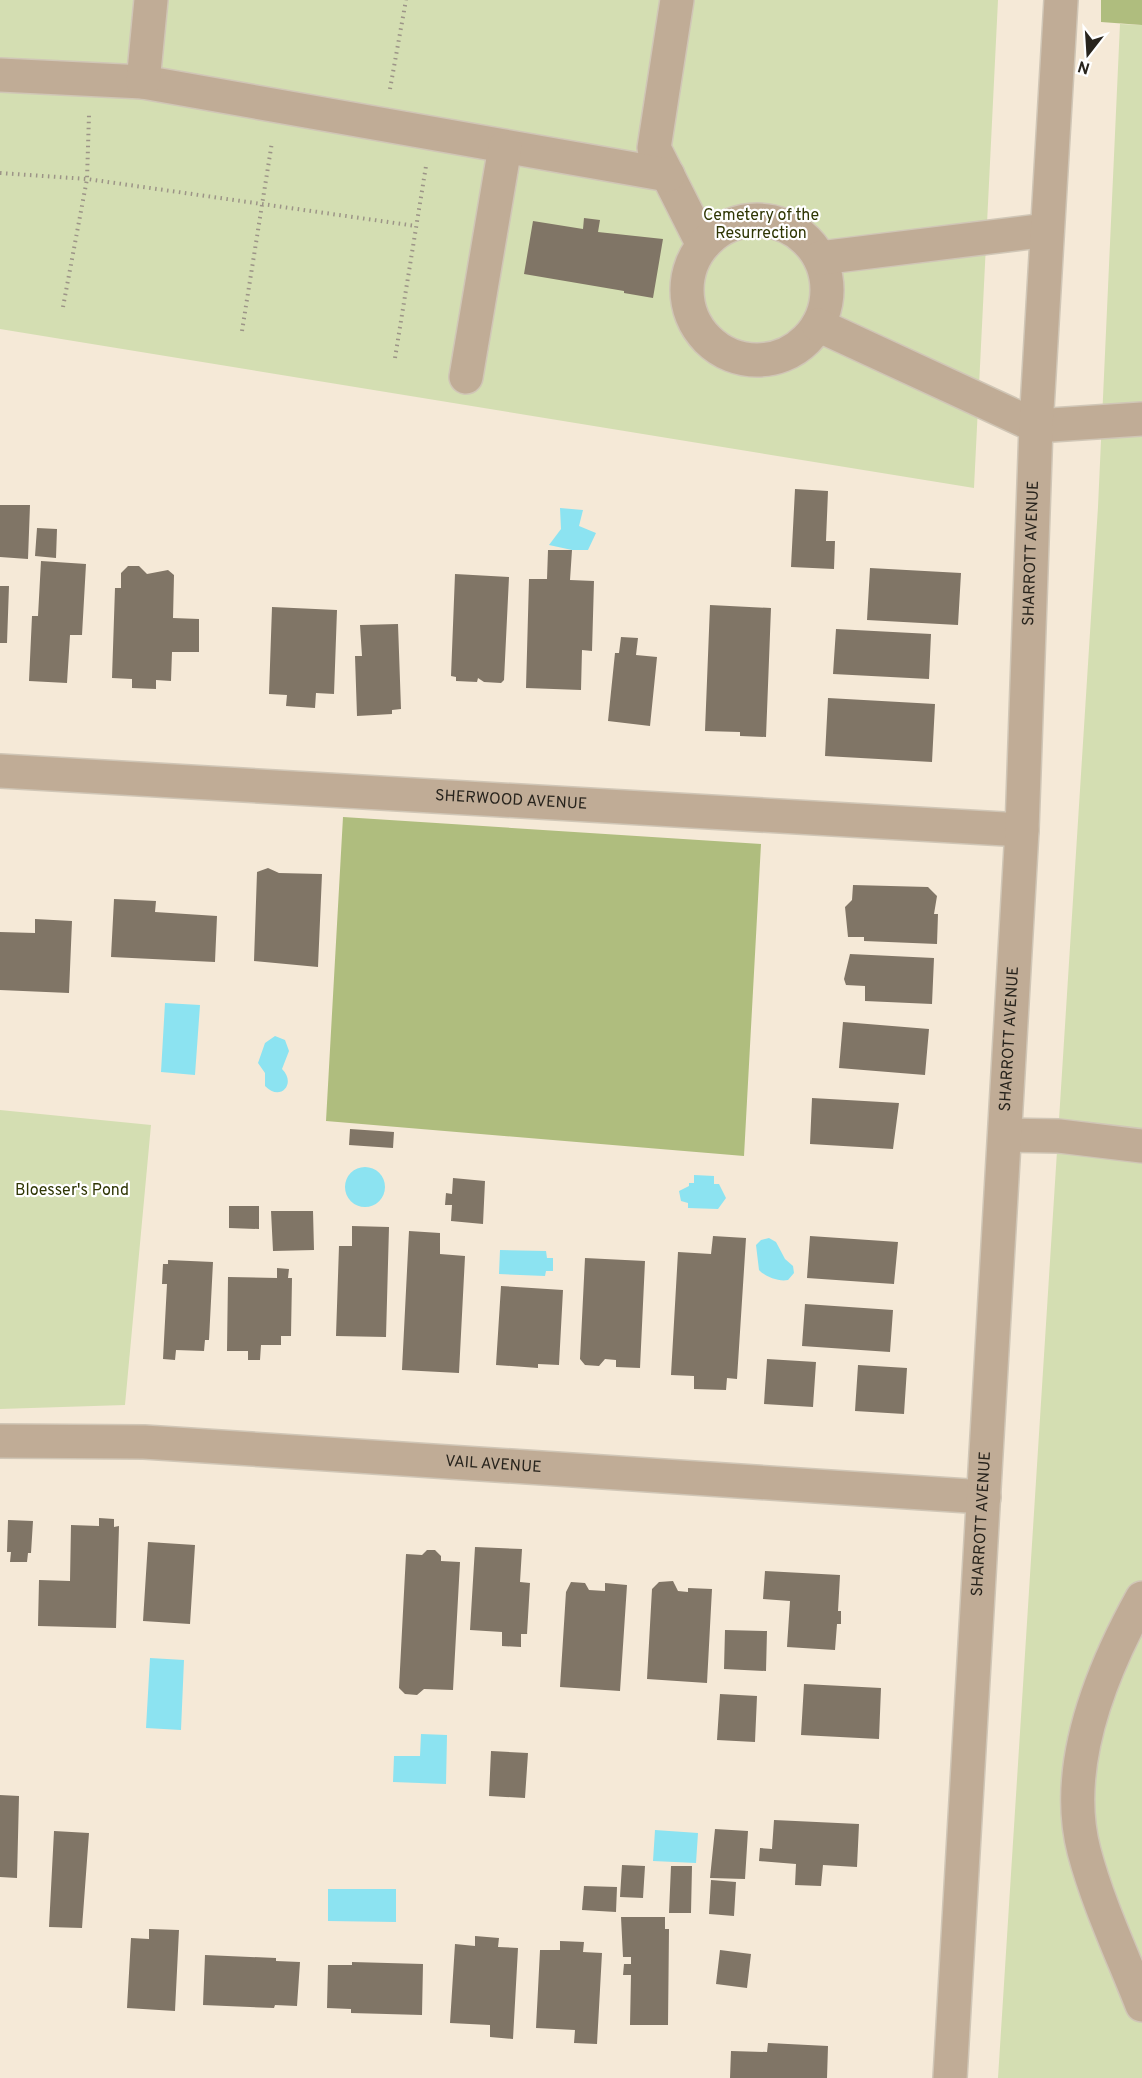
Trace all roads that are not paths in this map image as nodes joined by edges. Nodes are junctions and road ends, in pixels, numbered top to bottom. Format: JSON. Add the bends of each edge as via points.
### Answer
{"nodes":[{"id":1,"x":151,"y":0,"type":"edge"},
{"id":2,"x":677,"y":0,"type":"edge"},
{"id":3,"x":1061,"y":0,"type":"edge"},
{"id":4,"x":0,"y":75,"type":"edge"},
{"id":5,"x":143,"y":82,"type":"junction"},
{"id":6,"x":505,"y":147,"type":"junction"},
{"id":7,"x":668,"y":176,"type":"junction"},
{"id":8,"x":1047,"y":230,"type":"junction"},
{"id":9,"x":703,"y":244,"type":"junction"},
{"id":10,"x":820,"y":258,"type":"junction"},
{"id":11,"x":818,"y":325,"type":"junction"},
{"id":12,"x":466,"y":377,"type":"dead end"},
{"id":13,"x":1142,"y":419,"type":"edge"},
{"id":14,"x":1036,"y":426,"type":"junction"},
{"id":15,"x":0,"y":771,"type":"edge"},
{"id":16,"x":1022,"y":830,"type":"junction"},
{"id":17,"x":1005,"y":1135,"type":"junction"},
{"id":18,"x":1142,"y":1146,"type":"edge"},
{"id":19,"x":0,"y":1441,"type":"edge"},
{"id":20,"x":984,"y":1497,"type":"junction"},
{"id":21,"x":1142,"y":1598,"type":"edge"},
{"id":22,"x":1142,"y":2006,"type":"edge"},
{"id":23,"x":950,"y":2078,"type":"edge"}],
"edges":[{"from":1,"to":5,"type":"street"},
{"from":2,"to":7,"type":"street","via":[[654,148]]},
{"from":3,"to":8,"type":"street","name":"SHARROTT AVENUE"},
{"from":4,"to":5,"type":"street"},
{"from":5,"to":6,"type":"street"},
{"from":6,"to":7,"type":"street"},
{"from":6,"to":12,"type":"street"},
{"from":7,"to":9,"type":"street"},
{"from":8,"to":10,"type":"street"},
{"from":8,"to":14,"type":"street","name":"SHARROTT AVENUE"},
{"from":9,"to":10,"type":"street","via":[[720,229],[742,221],[765,220],[787,226],[806,240]]},
{"from":9,"to":11,"type":"street","via":[[691,264],[686,287],[689,310],[700,331],[716,347],[737,357],[761,360],[783,355],[803,343]]},
{"from":10,"to":11,"type":"street","via":[[826,280],[826,304]]},
{"from":11,"to":14,"type":"street"},
{"from":13,"to":14,"type":"street"},
{"from":14,"to":16,"type":"street","name":"SHARROTT AVENUE"},
{"from":15,"to":16,"type":"street","name":"SHERWOOD AVENUE"},
{"from":16,"to":17,"type":"street","name":"SHARROTT AVENUE"},
{"from":17,"to":18,"type":"street","via":[[1059,1136]]},
{"from":17,"to":20,"type":"street","name":"SHARROTT AVENUE"},
{"from":19,"to":20,"type":"street","name":"VAIL AVENUE","via":[[144,1443]]},
{"from":20,"to":23,"type":"street","name":"SHARROTT AVENUE"},
{"from":21,"to":22,"type":"street","via":[[1120,1637],[1093,1707],[1077,1790],[1083,1849],[1103,1913]]}]}
